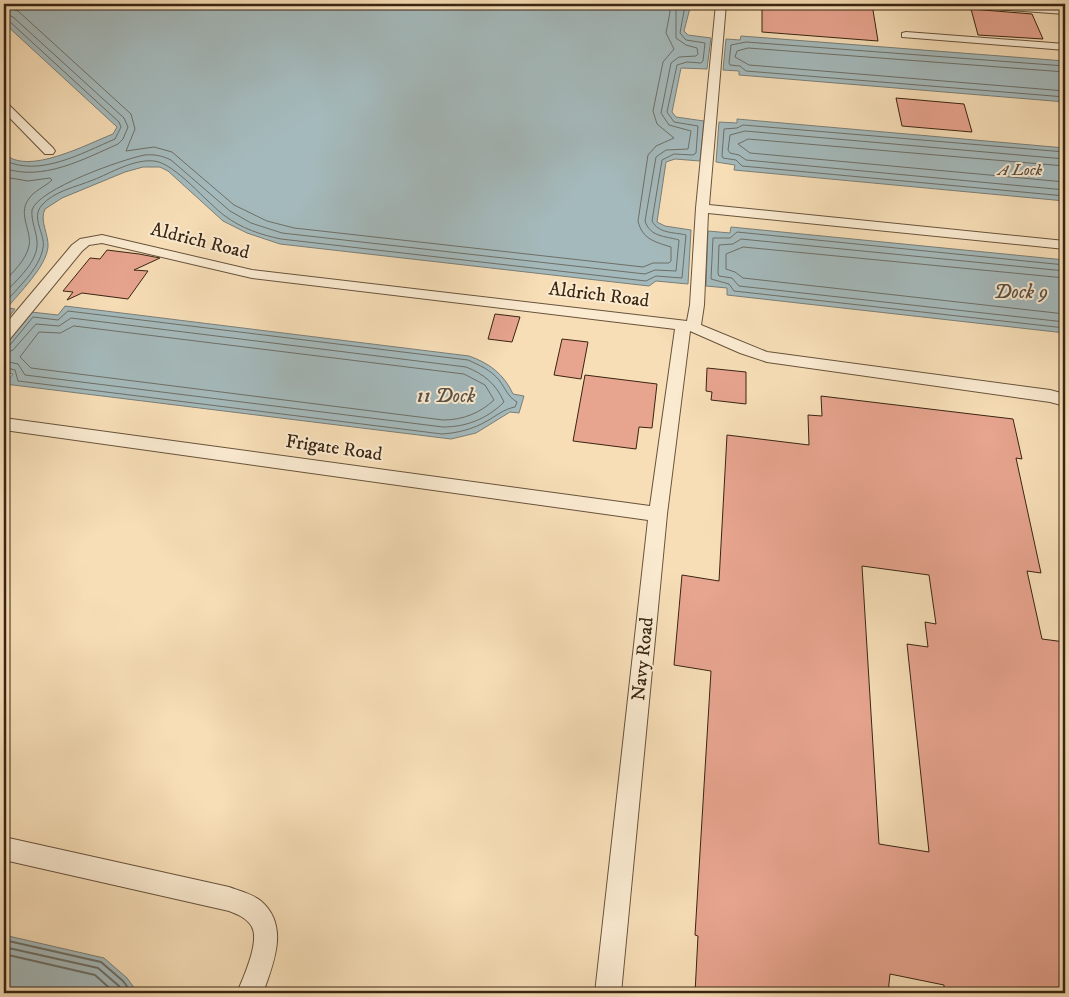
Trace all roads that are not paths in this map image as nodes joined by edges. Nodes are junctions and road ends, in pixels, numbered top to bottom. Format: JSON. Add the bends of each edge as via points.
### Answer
{"nodes":[{"id":1,"x":721,"y":4,"type":"edge"},
{"id":2,"x":965,"y":4,"type":"edge"},
{"id":3,"x":1065,"y":11,"type":"edge"},
{"id":4,"x":906,"y":35,"type":"dead end"},
{"id":5,"x":1065,"y":47,"type":"edge"},
{"id":6,"x":4,"y":106,"type":"edge"},
{"id":7,"x":49,"y":151,"type":"dead end"},
{"id":8,"x":702,"y":208,"type":"junction"},
{"id":9,"x":1065,"y":245,"type":"edge"},
{"id":10,"x":688,"y":326,"type":"junction"},
{"id":11,"x":4,"y":336,"type":"edge"},
{"id":12,"x":1065,"y":400,"type":"edge"},
{"id":13,"x":4,"y":424,"type":"edge"},
{"id":14,"x":658,"y":514,"type":"junction"},
{"id":15,"x":4,"y":848,"type":"edge"},
{"id":16,"x":250,"y":993,"type":"edge"},
{"id":17,"x":608,"y":993,"type":"edge"}],
"edges":[{"from":1,"to":8,"type":"lane","name":"Navy Road"},
{"from":2,"to":3,"type":"lane"},
{"from":4,"to":5,"type":"lane"},
{"from":6,"to":7,"type":"lane"},
{"from":8,"to":9,"type":"lane"},
{"from":8,"to":10,"type":"lane","name":"Navy Road","via":[[696,316]]},
{"from":10,"to":11,"type":"lane","name":"Aldrich Road","via":[[252,274],[102,239],[84,242],[77,248]]},
{"from":10,"to":12,"type":"lane","name":"Aldrich Road","via":[[767,357]]},
{"from":10,"to":14,"type":"lane","name":"Navy Road"},
{"from":13,"to":14,"type":"lane","name":"Frigate Road"},
{"from":14,"to":17,"type":"lane","name":"Navy Road"},
{"from":15,"to":16,"type":"lane","via":[[229,900],[252,909],[263,923],[266,941]]}]}
